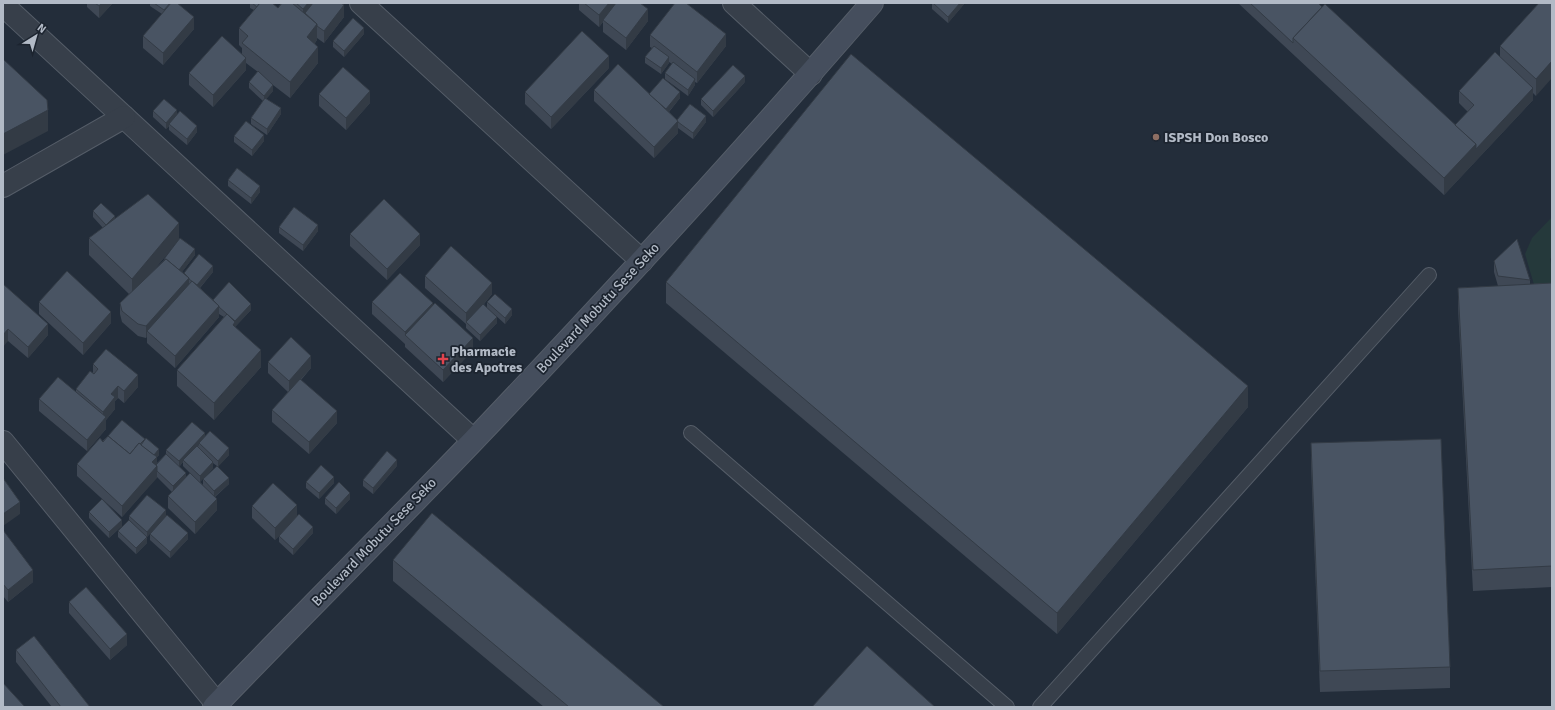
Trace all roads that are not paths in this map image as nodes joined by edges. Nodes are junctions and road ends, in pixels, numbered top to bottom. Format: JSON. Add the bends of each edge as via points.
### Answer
{"nodes":[{"id":1,"x":361,"y":3,"type":"edge"},
{"id":2,"x":734,"y":3,"type":"edge"},
{"id":3,"x":872,"y":3,"type":"edge"},
{"id":4,"x":3,"y":5,"type":"edge"},
{"id":5,"x":811,"y":74,"type":"junction"},
{"id":6,"x":124,"y":117,"type":"junction"},
{"id":7,"x":3,"y":186,"type":"edge"},
{"id":8,"x":642,"y":261,"type":"junction"},
{"id":9,"x":1429,"y":275,"type":"dead end"},
{"id":10,"x":691,"y":433,"type":"dead end"},
{"id":11,"x":474,"y":440,"type":"junction"},
{"id":12,"x":3,"y":442,"type":"edge"},
{"id":13,"x":215,"y":705,"type":"edge"},
{"id":14,"x":1007,"y":707,"type":"edge"},
{"id":15,"x":1040,"y":707,"type":"edge"}],
"edges":[{"from":1,"to":8,"type":"street"},
{"from":2,"to":5,"type":"street"},
{"from":3,"to":5,"type":"street","name":"Boulevard Mobutu Sese Seko"},
{"from":4,"to":6,"type":"street"},
{"from":5,"to":8,"type":"street","name":"Boulevard Mobutu Sese Seko"},
{"from":6,"to":7,"type":"street"},
{"from":6,"to":11,"type":"street"},
{"from":8,"to":11,"type":"street","name":"Boulevard Mobutu Sese Seko"},
{"from":9,"to":15,"type":"lane"},
{"from":10,"to":14,"type":"lane"},
{"from":11,"to":13,"type":"street","name":"Boulevard Mobutu Sese Seko"},
{"from":12,"to":13,"type":"street"}]}
